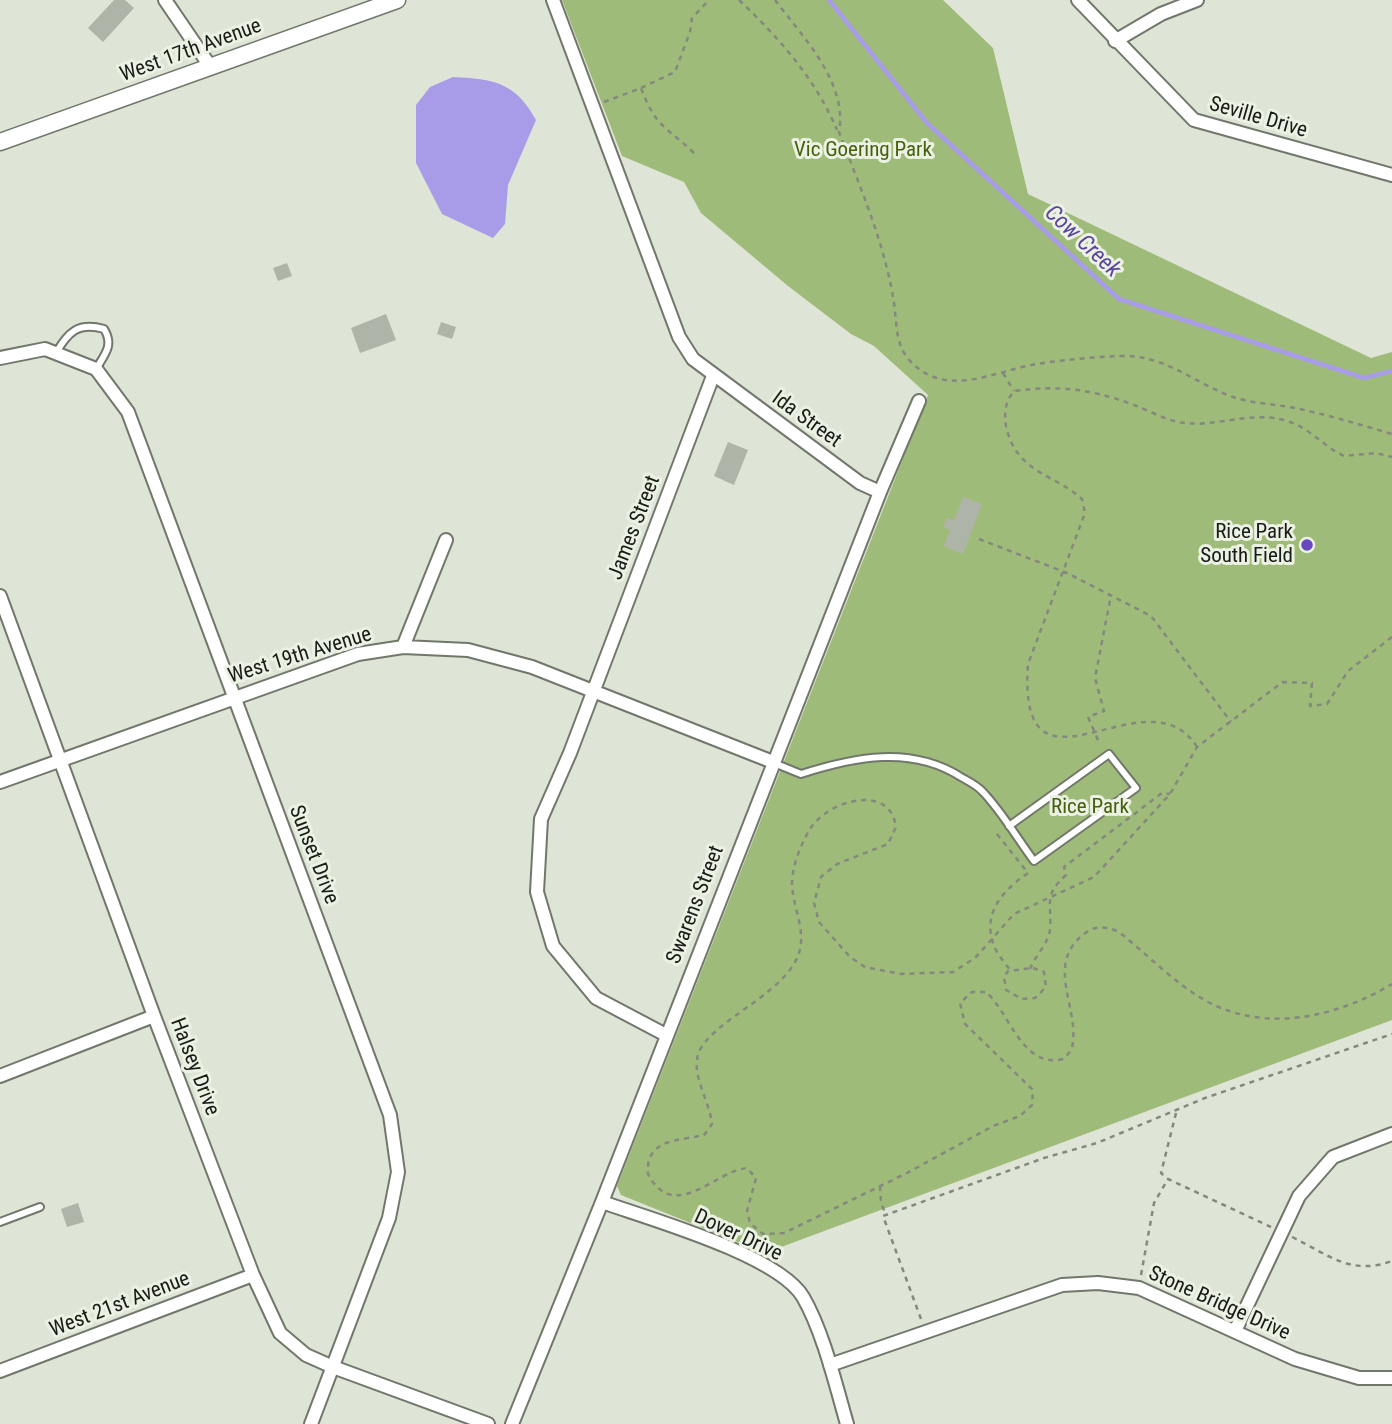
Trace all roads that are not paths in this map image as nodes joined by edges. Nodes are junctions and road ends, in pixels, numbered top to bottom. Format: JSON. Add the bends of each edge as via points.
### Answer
{"nodes":[{"id":1,"x":165,"y":0,"type":"edge"},
{"id":2,"x":397,"y":0,"type":"edge"},
{"id":3,"x":553,"y":0,"type":"edge"},
{"id":4,"x":1078,"y":0,"type":"edge"},
{"id":5,"x":1197,"y":0,"type":"edge"},
{"id":6,"x":1115,"y":41,"type":"junction"},
{"id":7,"x":210,"y":66,"type":"junction"},
{"id":8,"x":0,"y":142,"type":"edge"},
{"id":9,"x":1392,"y":175,"type":"edge"},
{"id":10,"x":56,"y":353,"type":"junction"},
{"id":11,"x":0,"y":358,"type":"edge"},
{"id":12,"x":96,"y":369,"type":"junction"},
{"id":13,"x":713,"y":376,"type":"junction"},
{"id":14,"x":919,"y":401,"type":"dead end"},
{"id":15,"x":880,"y":492,"type":"junction"},
{"id":16,"x":446,"y":540,"type":"dead end"},
{"id":17,"x":0,"y":596,"type":"edge"},
{"id":18,"x":403,"y":647,"type":"junction"},
{"id":19,"x":594,"y":691,"type":"junction"},
{"id":20,"x":232,"y":697,"type":"junction"},
{"id":21,"x":60,"y":760,"type":"junction"},
{"id":22,"x":773,"y":762,"type":"junction"},
{"id":23,"x":0,"y":782,"type":"edge"},
{"id":24,"x":1009,"y":826,"type":"junction"},
{"id":25,"x":154,"y":1016,"type":"junction"},
{"id":26,"x":666,"y":1035,"type":"junction"},
{"id":27,"x":0,"y":1076,"type":"edge"},
{"id":28,"x":1392,"y":1134,"type":"edge"},
{"id":29,"x":602,"y":1202,"type":"junction"},
{"id":30,"x":40,"y":1207,"type":"dead end"},
{"id":31,"x":0,"y":1222,"type":"edge"},
{"id":32,"x":253,"y":1275,"type":"junction"},
{"id":33,"x":1236,"y":1329,"type":"junction"},
{"id":34,"x":830,"y":1365,"type":"junction"},
{"id":35,"x":333,"y":1367,"type":"junction"},
{"id":36,"x":0,"y":1371,"type":"edge"},
{"id":37,"x":1392,"y":1378,"type":"edge"},
{"id":38,"x":311,"y":1424,"type":"edge"},
{"id":39,"x":488,"y":1424,"type":"edge"},
{"id":40,"x":512,"y":1424,"type":"edge"},
{"id":41,"x":847,"y":1424,"type":"edge"}],
"edges":[{"from":1,"to":7,"type":"street"},
{"from":2,"to":7,"type":"street","name":"West 17th Avenue"},
{"from":3,"to":13,"type":"street","via":[[679,337],[693,359]]},
{"from":4,"to":6,"type":"street","name":"Seville Drive"},
{"from":5,"to":6,"type":"street","via":[[1161,14]]},
{"from":6,"to":9,"type":"street","name":"Seville Drive","via":[[1194,120]]},
{"from":7,"to":8,"type":"street","name":"West 17th Avenue"},
{"from":10,"to":11,"type":"street","via":[[45,349]]},
{"from":10,"to":12,"type":"street"},
{"from":10,"to":12,"type":"lane","via":[[68,333],[83,326],[104,329],[109,348]]},
{"from":12,"to":20,"type":"street","name":"Sunset Drive","via":[[128,412]]},
{"from":13,"to":15,"type":"street","name":"Ida Street","via":[[860,483]]},
{"from":13,"to":19,"type":"street","name":"James Street"},
{"from":14,"to":15,"type":"street","name":"Swarens Street"},
{"from":15,"to":22,"type":"street","name":"Swarens Street"},
{"from":16,"to":18,"type":"street"},
{"from":17,"to":21,"type":"street","name":"Halsey Drive"},
{"from":18,"to":19,"type":"street","name":"West 19th Avenue","via":[[468,650],[533,667]]},
{"from":18,"to":20,"type":"street","name":"West 19th Avenue","via":[[358,654]]},
{"from":19,"to":22,"type":"street","name":"West 19th Avenue"},
{"from":19,"to":26,"type":"street","name":"James Street","via":[[541,820],[537,892],[553,946],[596,998]]},
{"from":20,"to":21,"type":"street","name":"West 19th Avenue"},
{"from":20,"to":35,"type":"street","name":"Sunset Drive","via":[[390,1115],[398,1172],[389,1218]]},
{"from":21,"to":23,"type":"street","name":"West 19th Avenue"},
{"from":21,"to":25,"type":"street","name":"Halsey Drive"},
{"from":22,"to":24,"type":"lane","via":[[801,774],[840,761],[897,755],[942,765],[982,790]]},
{"from":22,"to":26,"type":"street","name":"Swarens Street"},
{"from":24,"to":24,"type":"lane","via":[[1034,860],[1136,788],[1109,754]]},
{"from":25,"to":27,"type":"street"},
{"from":25,"to":32,"type":"street","name":"Halsey Drive"},
{"from":26,"to":29,"type":"street","name":"Swarens Street"},
{"from":28,"to":33,"type":"street","via":[[1333,1157],[1299,1196]]},
{"from":29,"to":34,"type":"street","name":"Dover Drive","via":[[772,1269],[803,1296]]},
{"from":29,"to":40,"type":"street","name":"Swarens Street"},
{"from":30,"to":31,"type":"lane"},
{"from":32,"to":35,"type":"street","name":"Halsey Drive","via":[[280,1333],[306,1355]]},
{"from":32,"to":36,"type":"street","name":"West 21st Avenue"},
{"from":33,"to":34,"type":"street","name":"Stone Bridge Drive","via":[[1139,1288],[1062,1285]]},
{"from":33,"to":37,"type":"street","name":"Stone Bridge Drive","via":[[1295,1359],[1359,1378]]},
{"from":34,"to":41,"type":"street","name":"Dover Drive"},
{"from":35,"to":38,"type":"street","name":"Sunset Drive"},
{"from":35,"to":39,"type":"street","name":"Halsey Drive"}]}
